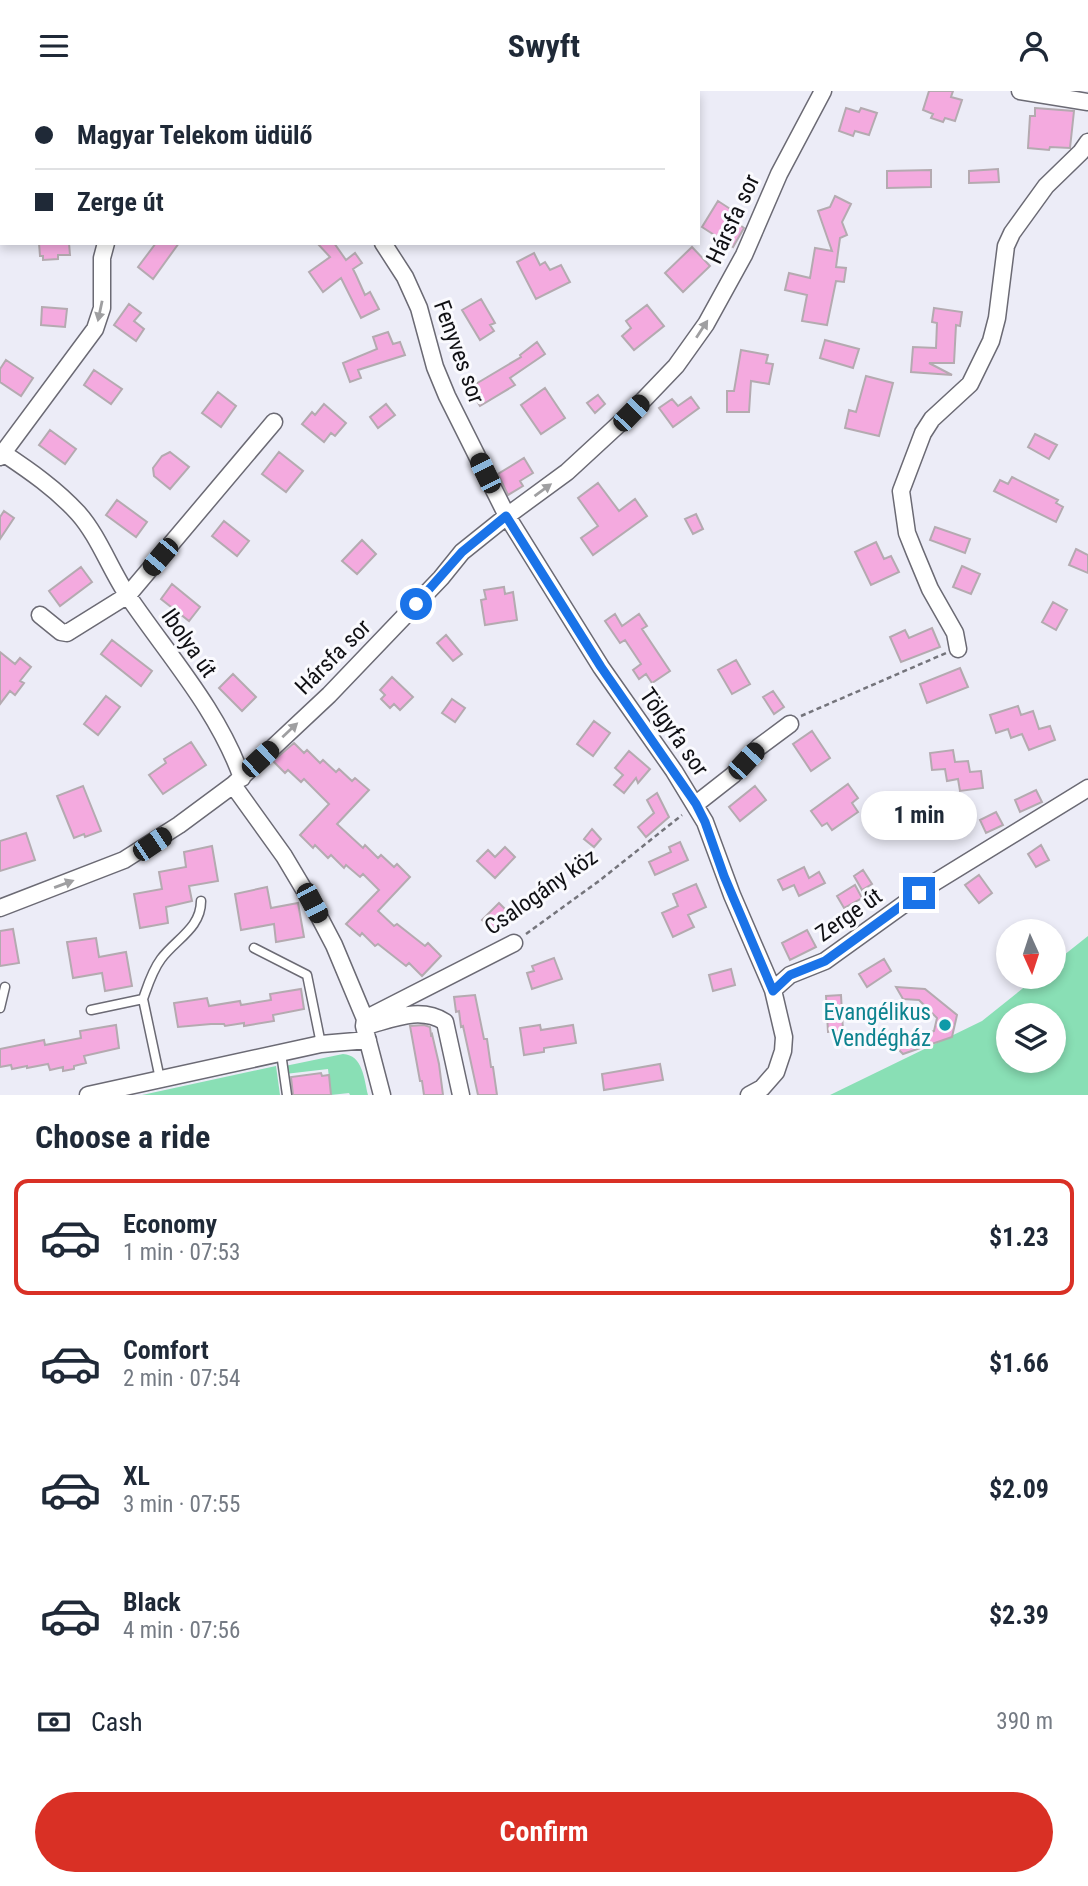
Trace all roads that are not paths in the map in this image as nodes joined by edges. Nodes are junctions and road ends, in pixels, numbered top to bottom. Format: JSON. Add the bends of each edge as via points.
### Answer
{"nodes":[{"id":1,"x":823,"y":91,"type":"edge"},
{"id":2,"x":1020,"y":91,"type":"edge"},
{"id":3,"x":1088,"y":102,"type":"edge"},
{"id":4,"x":1088,"y":142,"type":"edge"},
{"id":5,"x":105,"y":245,"type":"edge"},
{"id":6,"x":384,"y":245,"type":"edge"},
{"id":7,"x":274,"y":422,"type":"dead end"},
{"id":8,"x":1,"y":455,"type":"edge"},
{"id":9,"x":506,"y":516,"type":"junction"},
{"id":10,"x":128,"y":595,"type":"junction"},
{"id":11,"x":40,"y":615,"type":"dead end"},
{"id":12,"x":958,"y":649,"type":"road end"},
{"id":13,"x":790,"y":724,"type":"road end"},
{"id":14,"x":237,"y":781,"type":"junction"},
{"id":15,"x":1088,"y":788,"type":"edge"},
{"id":16,"x":696,"y":804,"type":"junction"},
{"id":17,"x":201,"y":901,"type":"dead end"},
{"id":18,"x":0,"y":908,"type":"edge"},
{"id":19,"x":514,"y":943,"type":"road end"},
{"id":20,"x":254,"y":948,"type":"dead end"},
{"id":21,"x":5,"y":987,"type":"dead end"},
{"id":22,"x":773,"y":991,"type":"junction"},
{"id":23,"x":143,"y":999,"type":"junction"},
{"id":24,"x":0,"y":1008,"type":"edge"},
{"id":25,"x":91,"y":1010,"type":"dead end"},
{"id":26,"x":366,"y":1029,"type":"junction"},
{"id":27,"x":321,"y":1044,"type":"junction"},
{"id":28,"x":281,"y":1053,"type":"junction"},
{"id":29,"x":160,"y":1079,"type":"junction"},
{"id":30,"x":112,"y":1093,"type":"edge"},
{"id":31,"x":88,"y":1095,"type":"edge"},
{"id":32,"x":288,"y":1095,"type":"edge"},
{"id":33,"x":382,"y":1095,"type":"edge"},
{"id":34,"x":461,"y":1095,"type":"edge"},
{"id":35,"x":749,"y":1095,"type":"edge"}],
"edges":[{"from":9,"to":1,"type":"street","name":"Hársfa sor","one_way":true,"via":[[583,459],[676,366],[706,324],[744,255],[779,174]]},
{"from":2,"to":3,"type":"street"},
{"from":4,"to":12,"type":"street","via":[[1046,186],[1012,233],[991,341],[970,384],[923,433],[901,491],[907,533],[955,633]]},
{"from":5,"to":8,"type":"street","one_way":true,"via":[[102,308],[95,329]]},
{"from":6,"to":9,"type":"street","name":"Fenyves sor","via":[[415,297],[447,396]]},
{"from":7,"to":10,"type":"street"},
{"from":8,"to":10,"type":"street","name":"Ibolya út","via":[[53,488],[81,516]]},
{"from":14,"to":9,"type":"street","name":"Hársfa sor","one_way":true,"via":[[397,626],[462,552]]},
{"from":9,"to":16,"type":"street","name":"Tölgyfa sor","via":[[601,667]]},
{"from":10,"to":11,"type":"street","via":[[67,633]]},
{"from":10,"to":14,"type":"street","name":"Ibolya út","via":[[216,724],[234,755]]},
{"from":13,"to":16,"type":"street"},
{"from":18,"to":14,"type":"street","name":"Hársfa sor","one_way":true,"via":[[124,860]]},
{"from":14,"to":26,"type":"street","name":"Ibolya út","via":[[334,945]]},
{"from":15,"to":22,"type":"street","name":"Zerge út","via":[[932,884],[825,961],[790,975]]},
{"from":16,"to":22,"type":"street","name":"Tölgyfa sor"},
{"from":17,"to":23,"type":"lane","via":[[197,922],[162,958]]},
{"from":19,"to":26,"type":"street","name":"Csalogány köz"},
{"from":20,"to":27,"type":"lane","via":[[307,975]]},
{"from":21,"to":24,"type":"lane"},
{"from":22,"to":35,"type":"street","via":[[783,1051],[776,1072]]},
{"from":23,"to":25,"type":"lane"},
{"from":23,"to":29,"type":"lane"},
{"from":26,"to":27,"type":"street"},
{"from":26,"to":33,"type":"street","name":"Ibolya út"},
{"from":26,"to":34,"type":"street","via":[[418,1013],[445,1022]]},
{"from":27,"to":28,"type":"street"},
{"from":28,"to":29,"type":"street"},
{"from":28,"to":32,"type":"lane"},
{"from":29,"to":30,"type":"street"},
{"from":30,"to":31,"type":"street"}]}
